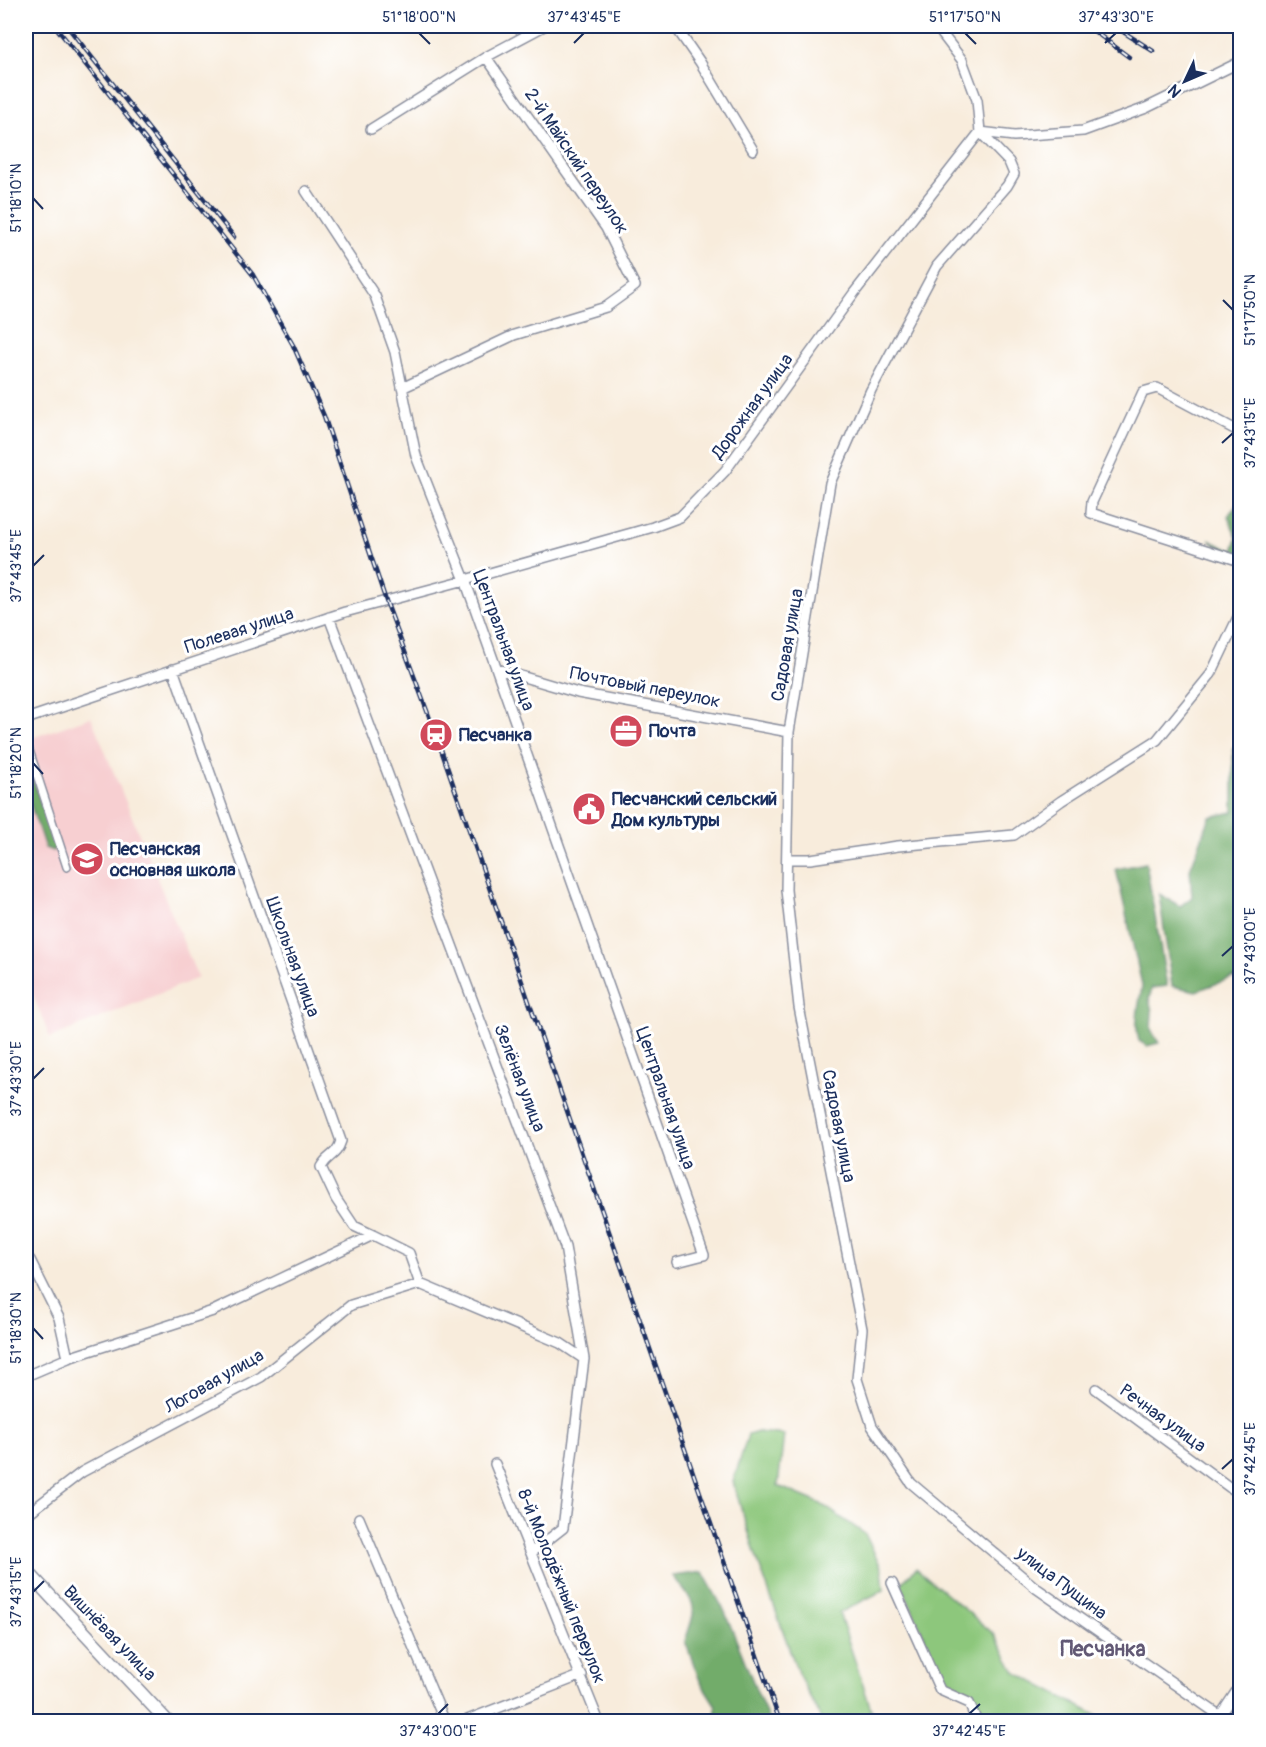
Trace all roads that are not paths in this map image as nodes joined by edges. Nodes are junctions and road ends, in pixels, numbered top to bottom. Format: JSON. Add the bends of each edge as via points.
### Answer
{"nodes":[{"id":1,"x":544,"y":26,"type":"edge"},
{"id":2,"x":675,"y":26,"type":"edge"},
{"id":3,"x":936,"y":26,"type":"edge"},
{"id":4,"x":486,"y":57,"type":"junction"},
{"id":5,"x":1240,"y":62,"type":"edge"},
{"id":6,"x":371,"y":129,"type":"dead end"},
{"id":7,"x":981,"y":132,"type":"junction"},
{"id":8,"x":753,"y":150,"type":"dead end"},
{"id":9,"x":306,"y":191,"type":"dead end"},
{"id":10,"x":402,"y":388,"type":"junction"},
{"id":11,"x":1240,"y":432,"type":"edge"},
{"id":12,"x":1240,"y":561,"type":"edge"},
{"id":13,"x":465,"y":580,"type":"junction"},
{"id":14,"x":1240,"y":613,"type":"edge"},
{"id":15,"x":329,"y":617,"type":"junction"},
{"id":16,"x":173,"y":669,"type":"junction"},
{"id":17,"x":497,"y":669,"type":"junction"},
{"id":18,"x":26,"y":719,"type":"edge"},
{"id":19,"x":789,"y":732,"type":"junction"},
{"id":20,"x":26,"y":741,"type":"edge"},
{"id":21,"x":787,"y":859,"type":"junction"},
{"id":22,"x":67,"y":867,"type":"dead end"},
{"id":23,"x":373,"y":1235,"type":"junction"},
{"id":24,"x":26,"y":1256,"type":"edge"},
{"id":25,"x":676,"y":1262,"type":"dead end"},
{"id":26,"x":420,"y":1284,"type":"junction"},
{"id":27,"x":580,"y":1337,"type":"junction"},
{"id":28,"x":560,"y":1343,"type":"junction"},
{"id":29,"x":68,"y":1358,"type":"junction"},
{"id":30,"x":584,"y":1359,"type":"junction"},
{"id":31,"x":26,"y":1376,"type":"edge"},
{"id":32,"x":1096,"y":1389,"type":"dead end"},
{"id":33,"x":495,"y":1464,"type":"dead end"},
{"id":34,"x":911,"y":1483,"type":"joint"},
{"id":35,"x":1240,"y":1495,"type":"edge"},
{"id":36,"x":26,"y":1515,"type":"edge"},
{"id":37,"x":359,"y":1518,"type":"dead end"},
{"id":38,"x":531,"y":1553,"type":"junction"},
{"id":39,"x":26,"y":1570,"type":"edge"},
{"id":40,"x":892,"y":1583,"type":"dead end"},
{"id":41,"x":582,"y":1675,"type":"junction"},
{"id":42,"x":1240,"y":1686,"type":"edge"},
{"id":43,"x":1224,"y":1719,"type":"edge"},
{"id":44,"x":168,"y":1722,"type":"edge"},
{"id":45,"x":445,"y":1722,"type":"edge"},
{"id":46,"x":462,"y":1722,"type":"edge"},
{"id":47,"x":599,"y":1722,"type":"edge"},
{"id":48,"x":978,"y":1722,"type":"edge"}],
"edges":[{"from":1,"to":4,"type":"street"},
{"from":2,"to":8,"type":"street"},
{"from":3,"to":7,"type":"street","via":[[962,60],[977,100]]},
{"from":4,"to":6,"type":"street"},
{"from":4,"to":10,"type":"street","name":"2-й Майский переулок","via":[[606,228],[635,286],[606,307],[514,334]]},
{"from":5,"to":7,"type":"street","via":[[1146,108],[1083,131],[1014,136]]},
{"from":7,"to":13,"type":"street","name":"Дорожная улица","via":[[854,293],[725,471],[680,517]]},
{"from":7,"to":19,"type":"street","name":"Садовая улица","via":[[1010,162],[1014,174],[937,266],[871,390],[830,483]]},
{"from":9,"to":10,"type":"street","name":"Центральная улица","via":[[375,296],[395,352]]},
{"from":10,"to":13,"type":"street","name":"Центральная улица","via":[[416,456]]},
{"from":11,"to":12,"type":"street","via":[[1157,388],[1143,392],[1092,502],[1091,513]]},
{"from":13,"to":15,"type":"street","name":"Полевая улица"},
{"from":13,"to":17,"type":"street","name":"Центральная улица"},
{"from":14,"to":21,"type":"street","via":[[1211,674],[1157,740],[1014,835]]},
{"from":15,"to":16,"type":"street","name":"Полевая улица"},
{"from":15,"to":27,"type":"street","name":"Зелёная улица","via":[[566,1247]]},
{"from":16,"to":18,"type":"street","name":"Полевая улица"},
{"from":16,"to":23,"type":"street","name":"Школьная улица","via":[[341,1141],[338,1151],[321,1167],[354,1226]]},
{"from":17,"to":19,"type":"street","name":"Почтовый переулок","via":[[578,693]]},
{"from":17,"to":25,"type":"street","name":"Центральная улица","via":[[704,1255]]},
{"from":19,"to":21,"type":"street","name":"Садовая улица"},
{"from":20,"to":22,"type":"street"},
{"from":21,"to":34,"type":"street","name":"Садовая улица","via":[[786,890],[799,1007],[862,1329],[857,1379],[872,1426]]},
{"from":23,"to":26,"type":"street","via":[[409,1253]]},
{"from":23,"to":29,"type":"street","via":[[213,1311]]},
{"from":24,"to":29,"type":"street","via":[[59,1318]]},
{"from":26,"to":28,"type":"street"},
{"from":26,"to":36,"type":"street","name":"Логовая улица","via":[[351,1305],[261,1377],[82,1472]]},
{"from":27,"to":28,"type":"street"},
{"from":27,"to":30,"type":"street","name":"Зелёная улица"},
{"from":28,"to":30,"type":"street"},
{"from":29,"to":31,"type":"street"},
{"from":30,"to":38,"type":"street","name":"Зелёная улица","via":[[563,1528]]},
{"from":32,"to":35,"type":"street","name":"Речная улица"},
{"from":33,"to":38,"type":"street","name":"8-й Молодёжный переулок"},
{"from":34,"to":43,"type":"street","name":"улица Пущина","via":[[1036,1588]]},
{"from":37,"to":45,"type":"street"},
{"from":38,"to":41,"type":"street","name":"8-й Молодёжный переулок"},
{"from":39,"to":44,"type":"street","name":"Вишнёвая улица"},
{"from":40,"to":48,"type":"street","via":[[940,1690],[969,1703]]},
{"from":41,"to":46,"type":"street"},
{"from":41,"to":47,"type":"street","name":"8-й Молодёжный переулок"},
{"from":42,"to":43,"type":"street"}]}
